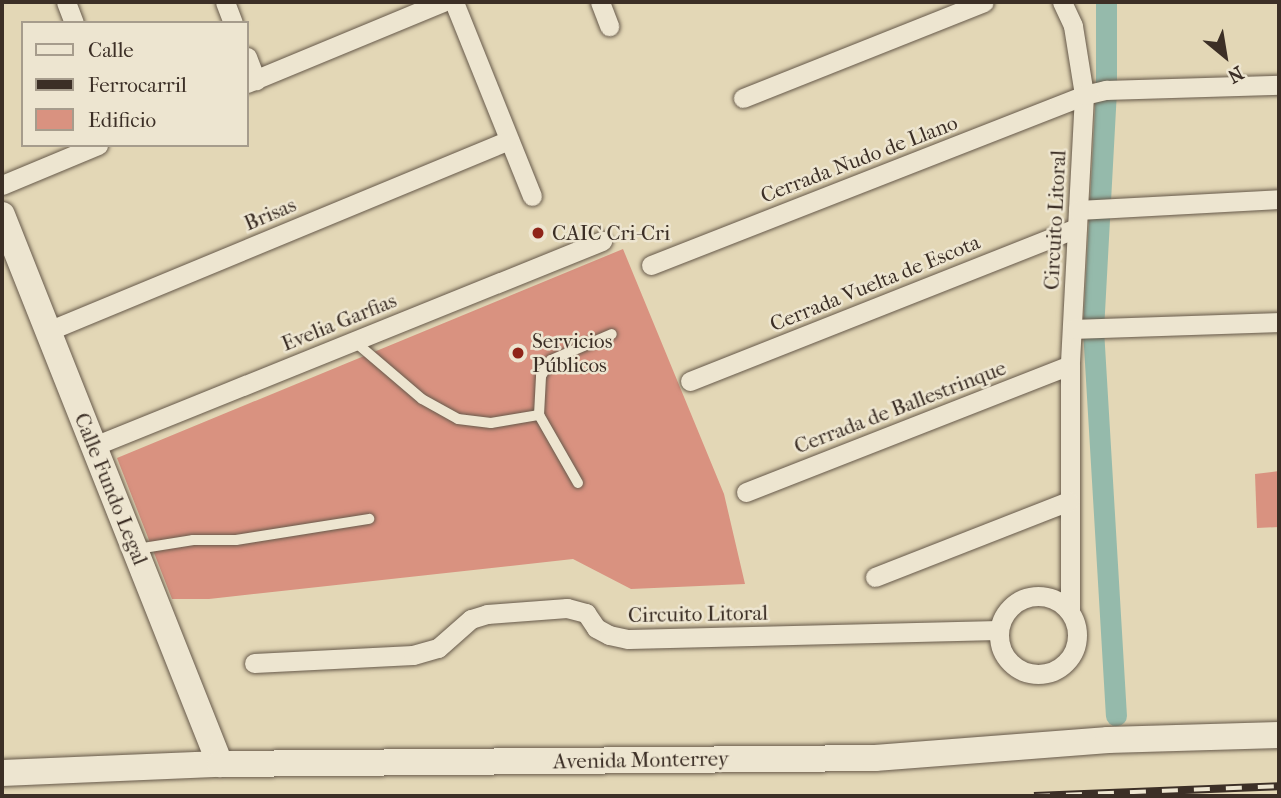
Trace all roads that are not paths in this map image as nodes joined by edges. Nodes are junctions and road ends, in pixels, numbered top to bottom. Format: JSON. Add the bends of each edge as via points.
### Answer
{"nodes":[{"id":1,"x":66,"y":2,"type":"edge"},
{"id":2,"x":225,"y":2,"type":"edge"},
{"id":3,"x":443,"y":2,"type":"edge"},
{"id":4,"x":454,"y":2,"type":"edge"},
{"id":5,"x":600,"y":2,"type":"edge"},
{"id":6,"x":984,"y":2,"type":"edge"},
{"id":7,"x":1062,"y":2,"type":"edge"},
{"id":8,"x":73,"y":21,"type":"edge"},
{"id":9,"x":232,"y":21,"type":"edge"},
{"id":10,"x":609,"y":26,"type":"dead end"},
{"id":11,"x":248,"y":63,"type":"edge"},
{"id":12,"x":251,"y":82,"type":"edge"},
{"id":13,"x":1279,"y":85,"type":"edge"},
{"id":14,"x":1084,"y":95,"type":"junction"},
{"id":15,"x":743,"y":98,"type":"dead end"},
{"id":16,"x":509,"y":139,"type":"junction"},
{"id":17,"x":93,"y":147,"type":"edge"},
{"id":18,"x":2,"y":185,"type":"edge"},
{"id":19,"x":532,"y":196,"type":"dead end"},
{"id":20,"x":1279,"y":199,"type":"edge"},
{"id":21,"x":2,"y":215,"type":"edge"},
{"id":22,"x":1078,"y":219,"type":"junction"},
{"id":23,"x":602,"y":241,"type":"dead end"},
{"id":24,"x":9,"y":257,"type":"edge"},
{"id":25,"x":651,"y":265,"type":"dead end"},
{"id":26,"x":1279,"y":322,"type":"edge"},
{"id":27,"x":1073,"y":329,"type":"junction"},
{"id":28,"x":48,"y":331,"type":"junction"},
{"id":29,"x":612,"y":334,"type":"dead end"},
{"id":30,"x":354,"y":341,"type":"junction"},
{"id":31,"x":1070,"y":365,"type":"junction"},
{"id":32,"x":690,"y":381,"type":"dead end"},
{"id":33,"x":539,"y":415,"type":"junction"},
{"id":34,"x":94,"y":446,"type":"junction"},
{"id":35,"x":578,"y":483,"type":"dead end"},
{"id":36,"x":746,"y":492,"type":"dead end"},
{"id":37,"x":1069,"y":501,"type":"junction"},
{"id":38,"x":369,"y":519,"type":"dead end"},
{"id":39,"x":135,"y":549,"type":"junction"},
{"id":40,"x":875,"y":577,"type":"dead end"},
{"id":41,"x":1070,"y":612,"type":"junction"},
{"id":42,"x":999,"y":630,"type":"junction"},
{"id":43,"x":254,"y":663,"type":"dead end"},
{"id":44,"x":1279,"y":735,"type":"edge"},
{"id":45,"x":220,"y":764,"type":"junction"},
{"id":46,"x":2,"y":773,"type":"edge"}],
"edges":[{"from":1,"to":8,"type":"street"},
{"from":2,"to":9,"type":"street"},
{"from":3,"to":12,"type":"street"},
{"from":4,"to":16,"type":"street"},
{"from":5,"to":10,"type":"street"},
{"from":6,"to":15,"type":"street"},
{"from":7,"to":14,"type":"street","name":"Circuito Litoral","via":[[1073,26]]},
{"from":11,"to":12,"type":"street"},
{"from":13,"to":14,"type":"street","name":"Cerrada Nudo de Llano","via":[[1106,90]]},
{"from":14,"to":22,"type":"street","name":"Circuito Litoral"},
{"from":14,"to":25,"type":"street","name":"Cerrada Nudo de Llano"},
{"from":16,"to":19,"type":"street"},
{"from":16,"to":28,"type":"street","name":"Brisas"},
{"from":17,"to":18,"type":"street"},
{"from":20,"to":22,"type":"street","name":"Cerrada Vuelta de Escota"},
{"from":21,"to":24,"type":"street","name":"Calle Fundo Legal"},
{"from":22,"to":27,"type":"street","name":"Circuito Litoral"},
{"from":22,"to":32,"type":"street","name":"Cerrada Vuelta de Escota"},
{"from":23,"to":30,"type":"street","name":"Evelia Garfias"},
{"from":24,"to":28,"type":"street","name":"Calle Fundo Legal"},
{"from":26,"to":27,"type":"street"},
{"from":27,"to":31,"type":"street","name":"Circuito Litoral"},
{"from":28,"to":34,"type":"street","name":"Calle Fundo Legal"},
{"from":29,"to":33,"type":"lane","via":[[551,360],[541,376]]},
{"from":30,"to":33,"type":"lane","via":[[422,399],[458,419],[491,423]]},
{"from":30,"to":34,"type":"street","name":"Evelia Garfias"},
{"from":31,"to":36,"type":"street","name":"Cerrada de Ballestrinque"},
{"from":31,"to":37,"type":"street","name":"Circuito Litoral"},
{"from":33,"to":35,"type":"lane"},
{"from":34,"to":39,"type":"street","name":"Calle Fundo Legal"},
{"from":37,"to":40,"type":"street"},
{"from":37,"to":41,"type":"street","name":"Circuito Litoral"},
{"from":38,"to":39,"type":"lane","via":[[236,540],[193,540]]},
{"from":39,"to":45,"type":"street","name":"Calle Fundo Legal"},
{"from":41,"to":42,"type":"street","via":[[1056,600],[1037,596],[1020,600],[1005,613]]},
{"from":41,"to":42,"type":"street","name":"Circuito Litoral","via":[[1076,626],[1071,655],[1047,673],[1032,674],[1012,664],[1000,645]]},
{"from":42,"to":43,"type":"street","name":"Circuito Litoral","via":[[628,639],[608,635],[596,628],[586,613],[566,608],[487,614],[471,619],[438,648],[413,655]]},
{"from":44,"to":45,"type":"street","name":"Avenida Monterrey","via":[[1108,740],[876,758]]},
{"from":45,"to":46,"type":"street","name":"Avenida Monterrey"}]}
